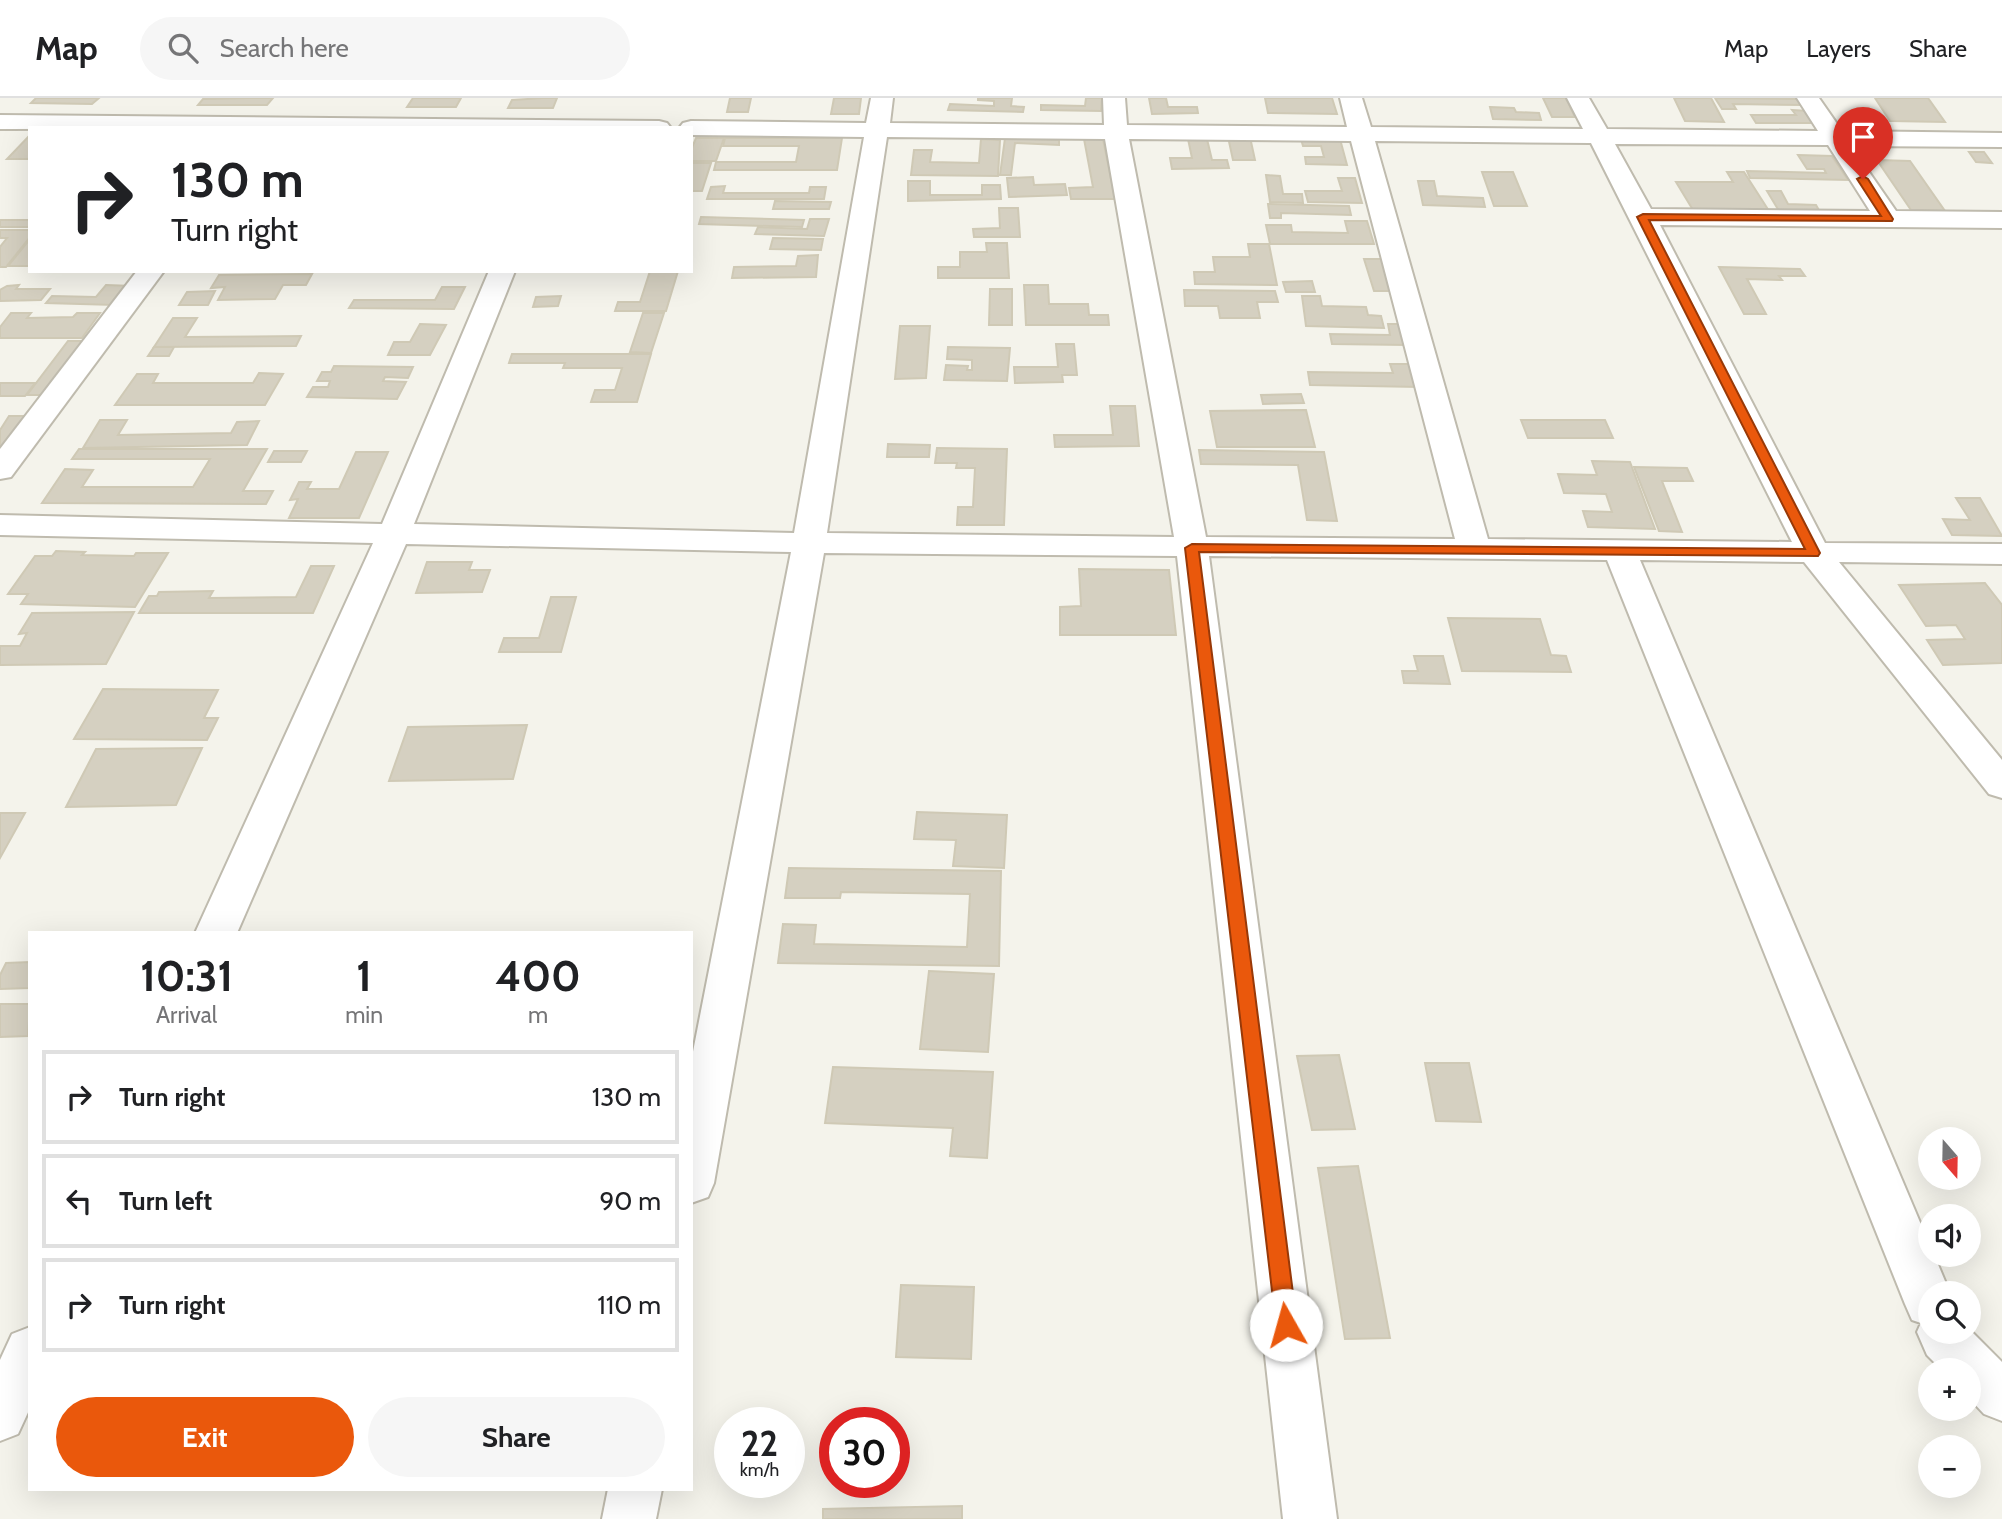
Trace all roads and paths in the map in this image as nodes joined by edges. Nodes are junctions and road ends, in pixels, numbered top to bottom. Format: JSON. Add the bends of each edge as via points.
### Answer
{"nodes":[{"id":1,"x":9,"y":98,"type":"edge"},
{"id":2,"x":1351,"y":98,"type":"edge"},
{"id":3,"x":1578,"y":98,"type":"edge"},
{"id":4,"x":1808,"y":98,"type":"edge"},
{"id":5,"x":0,"y":107,"type":"edge"},
{"id":6,"x":880,"y":114,"type":"edge"},
{"id":7,"x":1115,"y":115,"type":"edge"},
{"id":8,"x":267,"y":119,"type":"edge"},
{"id":9,"x":564,"y":121,"type":"edge"},
{"id":10,"x":0,"y":122,"type":"edge"},
{"id":11,"x":632,"y":126,"type":"edge"},
{"id":12,"x":693,"y":128,"type":"edge"},
{"id":13,"x":1361,"y":135,"type":"junction"},
{"id":14,"x":1601,"y":138,"type":"junction"},
{"id":15,"x":1837,"y":140,"type":"junction"},
{"id":16,"x":2002,"y":140,"type":"edge"},
{"id":17,"x":1643,"y":217,"type":"junction"},
{"id":18,"x":1888,"y":219,"type":"junction"},
{"id":19,"x":2002,"y":220,"type":"edge"},
{"id":20,"x":149,"y":273,"type":"edge"},
{"id":21,"x":501,"y":273,"type":"edge"},
{"id":22,"x":0,"y":470,"type":"edge"},
{"id":23,"x":0,"y":525,"type":"edge"},
{"id":24,"x":394,"y":533,"type":"junction"},
{"id":25,"x":809,"y":543,"type":"junction"},
{"id":26,"x":1192,"y":548,"type":"junction"},
{"id":27,"x":1474,"y":549,"type":"junction"},
{"id":28,"x":1620,"y":551,"type":"junction"},
{"id":29,"x":1814,"y":553,"type":"junction"},
{"id":30,"x":2002,"y":554,"type":"edge"},
{"id":31,"x":2002,"y":785,"type":"edge"},
{"id":32,"x":217,"y":931,"type":"edge"},
{"id":33,"x":693,"y":1172,"type":"edge"},
{"id":34,"x":1921,"y":1281,"type":"edge"},
{"id":35,"x":1950,"y":1344,"type":"edge"},
{"id":36,"x":28,"y":1354,"type":"edge"},
{"id":37,"x":2002,"y":1397,"type":"edge"},
{"id":38,"x":0,"y":1417,"type":"edge"},
{"id":39,"x":635,"y":1491,"type":"edge"},
{"id":40,"x":629,"y":1519,"type":"edge"},
{"id":41,"x":1310,"y":1519,"type":"edge"}],
"edges":[{"from":1,"to":5,"type":"street"},
{"from":2,"to":13,"type":"street"},
{"from":3,"to":14,"type":"street"},
{"from":4,"to":15,"type":"street"},
{"from":6,"to":7,"type":"street"},
{"from":6,"to":12,"type":"street"},
{"from":6,"to":25,"type":"street"},
{"from":7,"to":13,"type":"street"},
{"from":7,"to":26,"type":"street"},
{"from":8,"to":9,"type":"street"},
{"from":8,"to":10,"type":"street"},
{"from":9,"to":11,"type":"street"},
{"from":13,"to":14,"type":"street"},
{"from":13,"to":27,"type":"street"},
{"from":14,"to":15,"type":"street"},
{"from":14,"to":17,"type":"street"},
{"from":15,"to":16,"type":"street"},
{"from":15,"to":18,"type":"street"},
{"from":17,"to":18,"type":"street"},
{"from":17,"to":29,"type":"street"},
{"from":18,"to":19,"type":"street"},
{"from":20,"to":22,"type":"street"},
{"from":21,"to":24,"type":"street"},
{"from":23,"to":24,"type":"street"},
{"from":24,"to":25,"type":"street"},
{"from":24,"to":32,"type":"street"},
{"from":25,"to":26,"type":"street"},
{"from":25,"to":33,"type":"street"},
{"from":26,"to":27,"type":"street"},
{"from":26,"to":41,"type":"street"},
{"from":27,"to":28,"type":"street"},
{"from":28,"to":29,"type":"street"},
{"from":28,"to":34,"type":"street"},
{"from":29,"to":30,"type":"street"},
{"from":29,"to":31,"type":"street"},
{"from":35,"to":37,"type":"street"},
{"from":36,"to":38,"type":"street"},
{"from":39,"to":40,"type":"street"}]}
